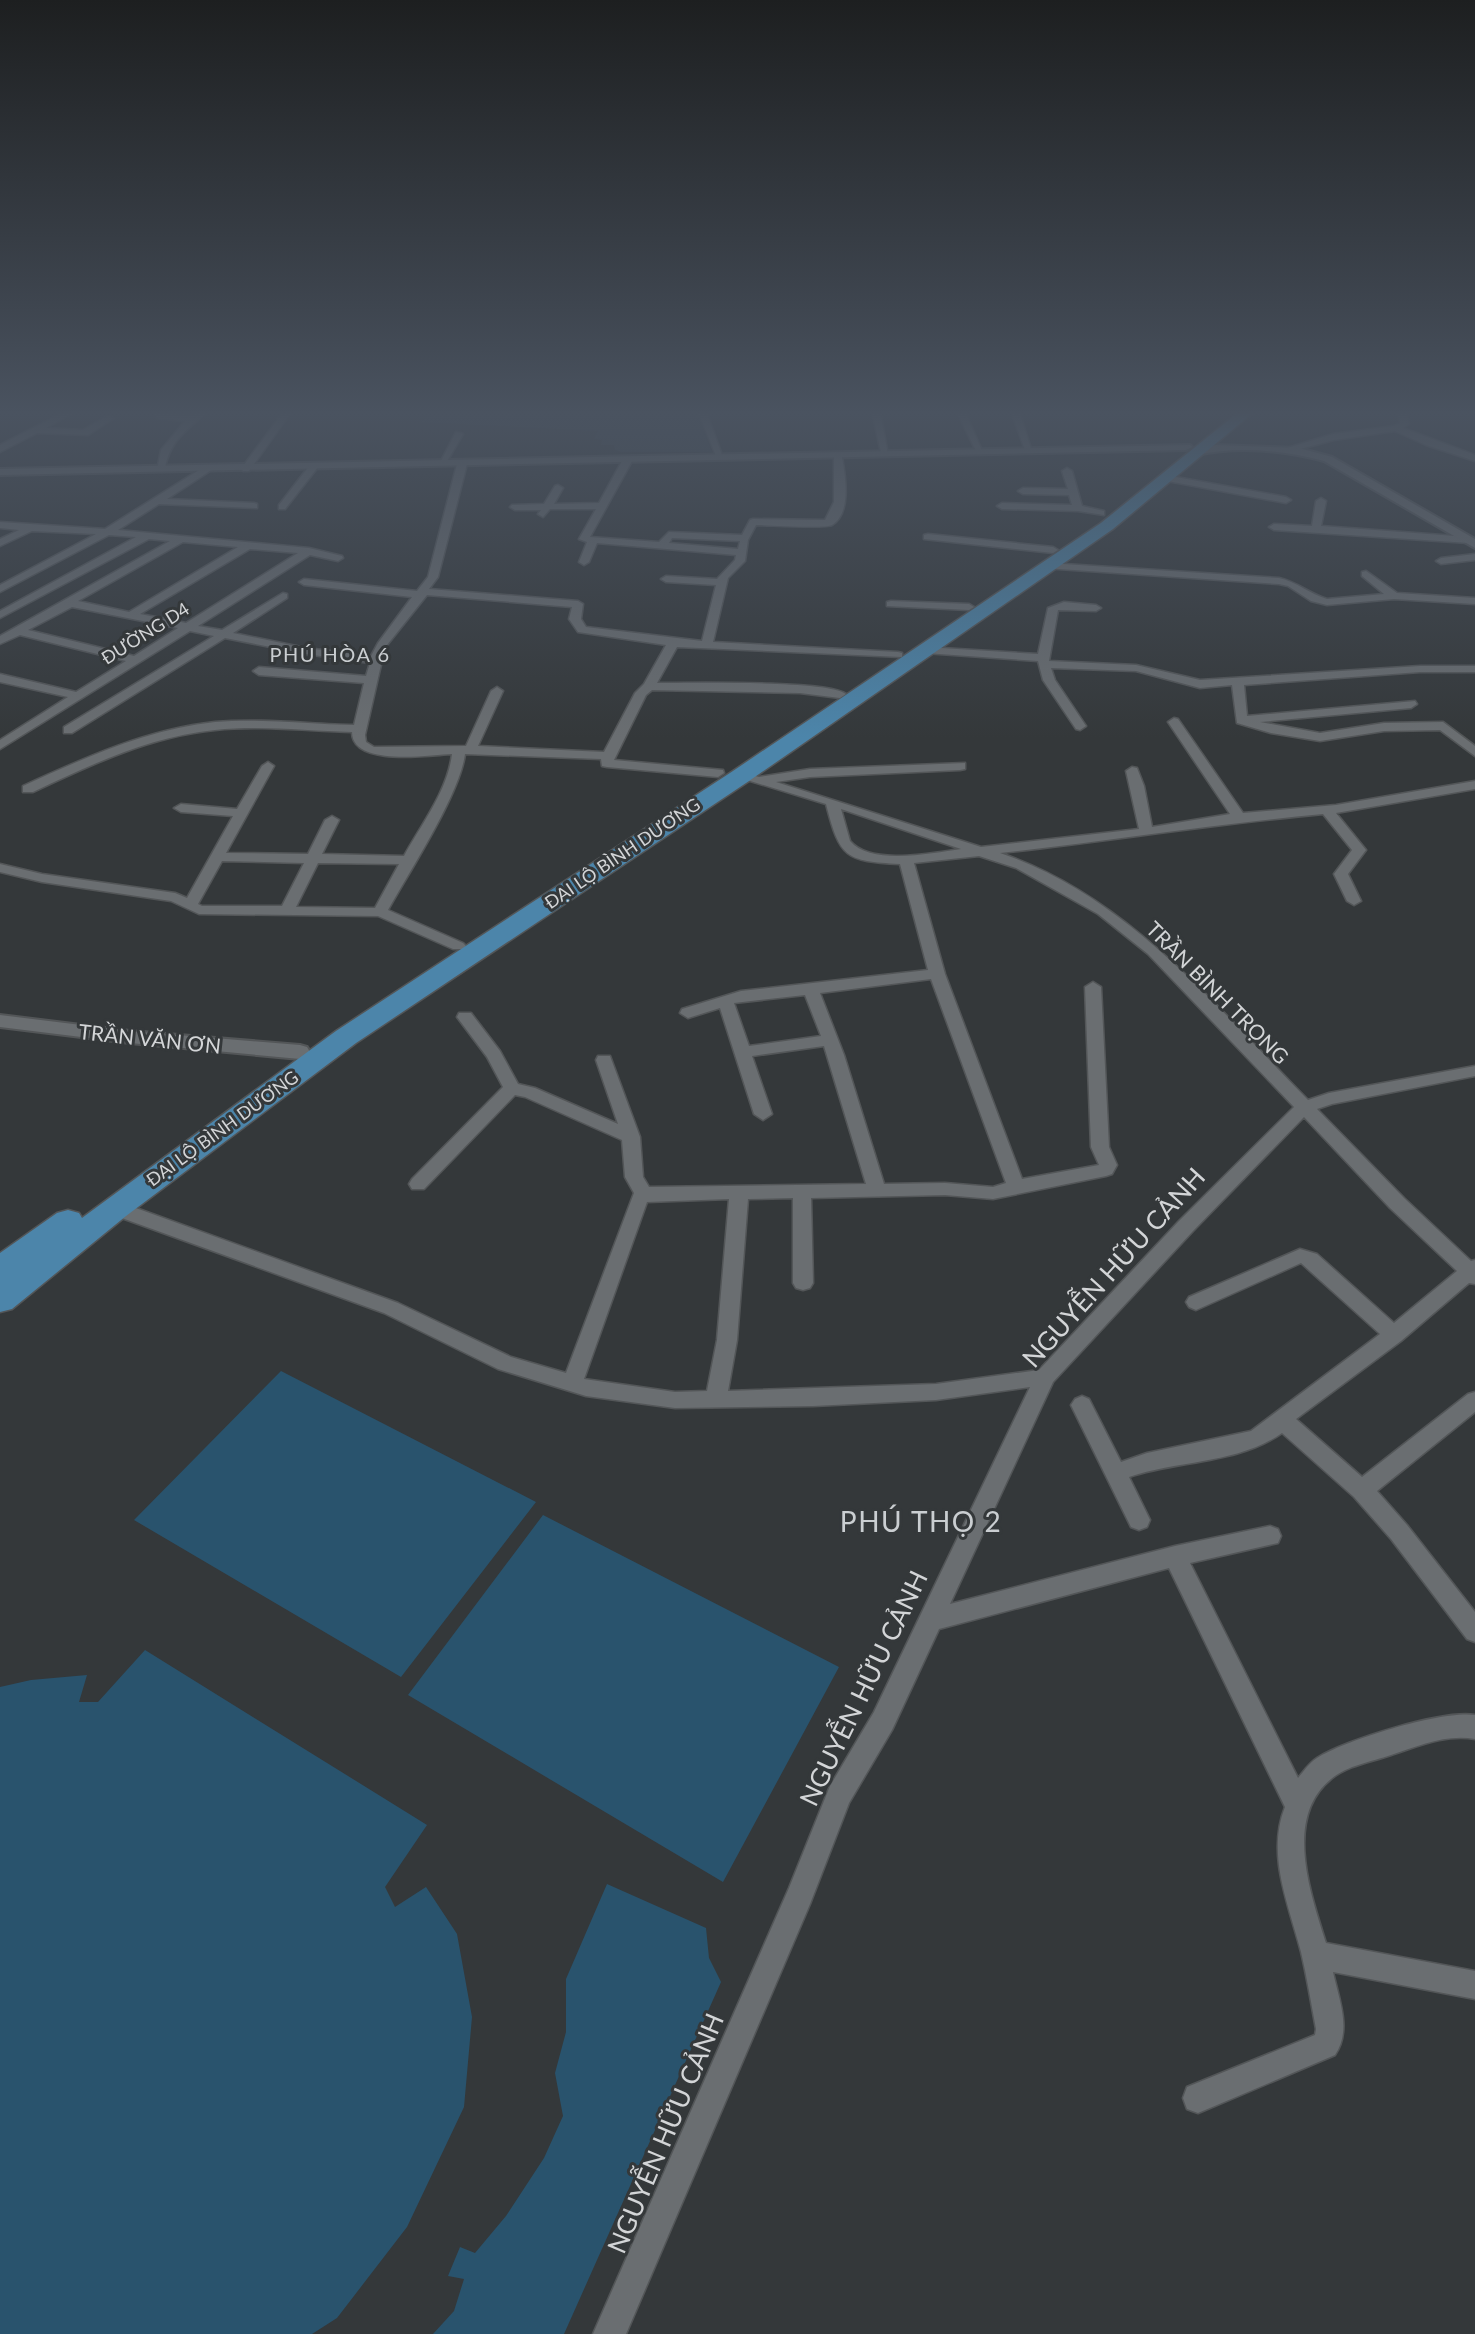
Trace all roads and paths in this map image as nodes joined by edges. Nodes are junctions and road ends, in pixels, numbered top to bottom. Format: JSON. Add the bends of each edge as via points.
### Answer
{"nodes":[{"id":1,"x":127,"y":520,"type":"edge"},
{"id":2,"x":449,"y":520,"type":"edge"},
{"id":3,"x":595,"y":520,"type":"edge"},
{"id":4,"x":831,"y":520,"type":"edge"},
{"id":5,"x":1093,"y":520,"type":"edge"},
{"id":6,"x":1114,"y":520,"type":"edge"},
{"id":7,"x":1318,"y":520,"type":"edge"},
{"id":8,"x":1434,"y":520,"type":"edge"},
{"id":9,"x":0,"y":525,"type":"edge"},
{"id":10,"x":1274,"y":527,"type":"dead end"},
{"id":11,"x":30,"y":528,"type":"junction"},
{"id":12,"x":1316,"y":529,"type":"junction"},
{"id":13,"x":107,"y":532,"type":"junction"},
{"id":14,"x":146,"y":536,"type":"junction"},
{"id":15,"x":928,"y":537,"type":"dead end"},
{"id":16,"x":745,"y":538,"type":"junction"},
{"id":17,"x":179,"y":540,"type":"junction"},
{"id":18,"x":593,"y":540,"type":"junction"},
{"id":19,"x":1472,"y":542,"type":"edge"},
{"id":20,"x":0,"y":543,"type":"edge"},
{"id":21,"x":249,"y":545,"type":"junction"},
{"id":22,"x":662,"y":546,"type":"junction"},
{"id":23,"x":309,"y":552,"type":"junction"},
{"id":24,"x":743,"y":552,"type":"junction"},
{"id":25,"x":1475,"y":557,"type":"edge"},
{"id":26,"x":338,"y":558,"type":"dead end"},
{"id":27,"x":1050,"y":558,"type":"junction"},
{"id":28,"x":1441,"y":561,"type":"dead end"},
{"id":29,"x":584,"y":562,"type":"dead end"},
{"id":30,"x":1366,"y":574,"type":"dead end"},
{"id":31,"x":666,"y":579,"type":"dead end"},
{"id":32,"x":304,"y":582,"type":"dead end"},
{"id":33,"x":723,"y":582,"type":"junction"},
{"id":34,"x":0,"y":589,"type":"edge"},
{"id":35,"x":423,"y":594,"type":"junction"},
{"id":36,"x":283,"y":596,"type":"dead end"},
{"id":37,"x":1394,"y":596,"type":"junction"},
{"id":38,"x":1475,"y":601,"type":"edge"},
{"id":39,"x":66,"y":604,"type":"junction"},
{"id":40,"x":891,"y":604,"type":"dead end"},
{"id":41,"x":969,"y":607,"type":"junction"},
{"id":42,"x":1096,"y":608,"type":"dead end"},
{"id":43,"x":0,"y":615,"type":"edge"},
{"id":44,"x":129,"y":615,"type":"junction"},
{"id":45,"x":188,"y":628,"type":"junction"},
{"id":46,"x":18,"y":631,"type":"junction"},
{"id":47,"x":224,"y":635,"type":"junction"},
{"id":48,"x":0,"y":641,"type":"edge"},
{"id":49,"x":673,"y":643,"type":"junction"},
{"id":50,"x":707,"y":644,"type":"junction"},
{"id":51,"x":925,"y":650,"type":"junction"},
{"id":52,"x":898,"y":655,"type":"junction"},
{"id":53,"x":136,"y":660,"type":"junction"},
{"id":54,"x":376,"y":660,"type":"junction"},
{"id":55,"x":1044,"y":661,"type":"junction"},
{"id":56,"x":1475,"y":669,"type":"edge"},
{"id":57,"x":259,"y":671,"type":"dead end"},
{"id":58,"x":0,"y":678,"type":"edge"},
{"id":59,"x":371,"y":680,"type":"junction"},
{"id":60,"x":1238,"y":683,"type":"junction"},
{"id":61,"x":649,"y":686,"type":"junction"},
{"id":62,"x":497,"y":692,"type":"dead end"},
{"id":63,"x":840,"y":694,"type":"junction"},
{"id":64,"x":79,"y":696,"type":"junction"},
{"id":65,"x":1411,"y":705,"type":"dead end"},
{"id":66,"x":1241,"y":720,"type":"junction"},
{"id":67,"x":1174,"y":722,"type":"dead end"},
{"id":68,"x":1080,"y":726,"type":"dead end"},
{"id":69,"x":359,"y":729,"type":"junction"},
{"id":70,"x":68,"y":730,"type":"dead end"},
{"id":71,"x":0,"y":732,"type":"edge"},
{"id":72,"x":15,"y":735,"type":"junction"},
{"id":73,"x":0,"y":745,"type":"edge"},
{"id":74,"x":465,"y":749,"type":"junction"},
{"id":75,"x":1475,"y":752,"type":"edge"},
{"id":76,"x":608,"y":756,"type":"junction"},
{"id":77,"x":268,"y":766,"type":"dead end"},
{"id":78,"x":960,"y":766,"type":"dead end"},
{"id":79,"x":1132,"y":771,"type":"dead end"},
{"id":80,"x":740,"y":776,"type":"junction"},
{"id":81,"x":1475,"y":785,"type":"edge"},
{"id":82,"x":28,"y":789,"type":"dead end"},
{"id":83,"x":832,"y":802,"type":"junction"},
{"id":84,"x":181,"y":808,"type":"dead end"},
{"id":85,"x":1327,"y":810,"type":"junction"},
{"id":86,"x":243,"y":813,"type":"junction"},
{"id":87,"x":1239,"y":817,"type":"junction"},
{"id":88,"x":332,"y":820,"type":"dead end"},
{"id":89,"x":1147,"y":832,"type":"junction"},
{"id":90,"x":978,"y":851,"type":"junction"},
{"id":91,"x":218,"y":857,"type":"junction"},
{"id":92,"x":313,"y":859,"type":"junction"},
{"id":93,"x":406,"y":860,"type":"junction"},
{"id":94,"x":906,"y":860,"type":"junction"},
{"id":95,"x":0,"y":868,"type":"edge"},
{"id":96,"x":1354,"y":901,"type":"dead end"},
{"id":97,"x":191,"y":903,"type":"junction"},
{"id":98,"x":287,"y":911,"type":"junction"},
{"id":99,"x":380,"y":912,"type":"junction"},
{"id":100,"x":458,"y":946,"type":"junction"},
{"id":101,"x":936,"y":974,"type":"junction"},
{"id":102,"x":1093,"y":987,"type":"dead end"},
{"id":103,"x":811,"y":989,"type":"junction"},
{"id":104,"x":726,"y":1002,"type":"junction"},
{"id":105,"x":688,"y":1013,"type":"dead end"},
{"id":106,"x":465,"y":1017,"type":"dead end"},
{"id":107,"x":2,"y":1026,"type":"edge"},
{"id":108,"x":831,"y":1040,"type":"junction"},
{"id":109,"x":743,"y":1052,"type":"junction"},
{"id":110,"x":289,"y":1059,"type":"junction"},
{"id":111,"x":604,"y":1060,"type":"dead end"},
{"id":112,"x":1475,"y":1071,"type":"edge"},
{"id":113,"x":512,"y":1089,"type":"junction"},
{"id":114,"x":1303,"y":1108,"type":"junction"},
{"id":115,"x":763,"y":1114,"type":"dead end"},
{"id":116,"x":631,"y":1137,"type":"junction"},
{"id":117,"x":418,"y":1184,"type":"dead end"},
{"id":118,"x":1016,"y":1187,"type":"junction"},
{"id":119,"x":802,"y":1190,"type":"junction"},
{"id":120,"x":877,"y":1190,"type":"junction"},
{"id":121,"x":739,"y":1192,"type":"junction"},
{"id":122,"x":644,"y":1194,"type":"junction"},
{"id":123,"x":115,"y":1208,"type":"junction"},
{"id":124,"x":0,"y":1270,"type":"edge"},
{"id":125,"x":1473,"y":1272,"type":"edge"},
{"id":126,"x":803,"y":1283,"type":"dead end"},
{"id":127,"x":0,"y":1300,"type":"edge"},
{"id":128,"x":1196,"y":1302,"type":"dead end"},
{"id":129,"x":1394,"y":1335,"type":"junction"},
{"id":130,"x":1045,"y":1377,"type":"junction"},
{"id":131,"x":572,"y":1384,"type":"junction"},
{"id":132,"x":716,"y":1399,"type":"junction"},
{"id":133,"x":1475,"y":1400,"type":"edge"},
{"id":134,"x":1082,"y":1405,"type":"dead end"},
{"id":135,"x":1283,"y":1421,"type":"junction"},
{"id":136,"x":1114,"y":1473,"type":"junction"},
{"id":137,"x":1362,"y":1490,"type":"junction"},
{"id":138,"x":1139,"y":1520,"type":"dead end"},
{"id":139,"x":1270,"y":1536,"type":"dead end"},
{"id":140,"x":1175,"y":1556,"type":"junction"},
{"id":141,"x":930,"y":1620,"type":"junction"},
{"id":142,"x":1473,"y":1623,"type":"edge"},
{"id":143,"x":1475,"y":1727,"type":"edge"},
{"id":144,"x":1298,"y":1805,"type":"junction"},
{"id":145,"x":1315,"y":1952,"type":"junction"},
{"id":146,"x":1475,"y":1985,"type":"edge"},
{"id":147,"x":1198,"y":2098,"type":"dead end"},
{"id":148,"x":609,"y":2334,"type":"edge"}],
"edges":[{"from":1,"to":13,"type":"street"},
{"from":2,"to":35,"type":"street","via":[[433,577]]},
{"from":3,"to":18,"type":"street","via":[[584,539]]},
{"from":4,"to":16,"type":"street","via":[[822,524],[753,522]]},
{"from":5,"to":27,"type":"highway","name":"ĐẠI LỘ BÌNH DƯƠNG"},
{"from":6,"to":27,"type":"highway","name":"ĐẠI LỘ BÌNH DƯƠNG"},
{"from":7,"to":12,"type":"street"},
{"from":8,"to":19,"type":"street"},
{"from":9,"to":11,"type":"street"},
{"from":10,"to":12,"type":"street"},
{"from":11,"to":13,"type":"street"},
{"from":11,"to":20,"type":"street"},
{"from":12,"to":19,"type":"street"},
{"from":13,"to":14,"type":"street"},
{"from":13,"to":34,"type":"street"},
{"from":14,"to":17,"type":"street"},
{"from":14,"to":43,"type":"street"},
{"from":15,"to":27,"type":"street"},
{"from":16,"to":22,"type":"street","via":[[669,535]]},
{"from":16,"to":24,"type":"street"},
{"from":17,"to":21,"type":"street"},
{"from":17,"to":39,"type":"street"},
{"from":18,"to":22,"type":"street"},
{"from":18,"to":29,"type":"street"},
{"from":21,"to":23,"type":"street"},
{"from":21,"to":44,"type":"street"},
{"from":22,"to":24,"type":"street"},
{"from":23,"to":26,"type":"street"},
{"from":23,"to":45,"type":"street","name":"ĐƯỜNG D4"},
{"from":24,"to":33,"type":"street"},
{"from":25,"to":28,"type":"street"},
{"from":27,"to":37,"type":"street","via":[[1279,581],[1327,602]]},
{"from":27,"to":41,"type":"highway","name":"ĐẠI LỘ BÌNH DƯƠNG"},
{"from":27,"to":51,"type":"highway","name":"ĐẠI LỘ BÌNH DƯƠNG"},
{"from":30,"to":37,"type":"street"},
{"from":31,"to":33,"type":"street"},
{"from":32,"to":35,"type":"street"},
{"from":33,"to":50,"type":"street"},
{"from":35,"to":49,"type":"street","via":[[578,604],[575,619],[582,630]]},
{"from":35,"to":54,"type":"street","via":[[382,645]]},
{"from":36,"to":47,"type":"street"},
{"from":37,"to":38,"type":"street"},
{"from":39,"to":44,"type":"street"},
{"from":39,"to":46,"type":"street"},
{"from":40,"to":41,"type":"street"},
{"from":41,"to":52,"type":"highway","name":"ĐẠI LỘ BÌNH DƯƠNG"},
{"from":42,"to":55,"type":"street","via":[[1053,608]]},
{"from":44,"to":45,"type":"street"},
{"from":45,"to":47,"type":"street"},
{"from":45,"to":53,"type":"street","name":"ĐƯỜNG D4"},
{"from":46,"to":48,"type":"street"},
{"from":46,"to":53,"type":"street"},
{"from":47,"to":54,"type":"street"},
{"from":47,"to":70,"type":"street"},
{"from":49,"to":50,"type":"street"},
{"from":49,"to":61,"type":"street"},
{"from":50,"to":52,"type":"street"},
{"from":51,"to":55,"type":"street"},
{"from":51,"to":80,"type":"highway","name":"ĐẠI LỘ BÌNH DƯƠNG"},
{"from":52,"to":63,"type":"highway","name":"ĐẠI LỘ BÌNH DƯƠNG"},
{"from":53,"to":64,"type":"street","name":"ĐƯỜNG D4"},
{"from":54,"to":59,"type":"street"},
{"from":55,"to":60,"type":"street","via":[[1136,668],[1200,684]]},
{"from":55,"to":68,"type":"street","via":[[1049,680]]},
{"from":56,"to":60,"type":"street","via":[[1420,669]]},
{"from":57,"to":59,"type":"street"},
{"from":58,"to":64,"type":"street"},
{"from":59,"to":69,"type":"street"},
{"from":60,"to":66,"type":"street"},
{"from":61,"to":63,"type":"street","via":[[800,689]]},
{"from":61,"to":76,"type":"street","via":[[641,693]]},
{"from":62,"to":74,"type":"street"},
{"from":63,"to":80,"type":"highway","name":"ĐẠI LỘ BÌNH DƯƠNG"},
{"from":64,"to":72,"type":"street","name":"ĐƯỜNG D4"},
{"from":65,"to":66,"type":"street"},
{"from":66,"to":75,"type":"street","via":[[1320,736],[1384,727],[1439,726],[1449,729]]},
{"from":67,"to":87,"type":"street"},
{"from":69,"to":74,"type":"street","via":[[357,739],[367,750]]},
{"from":69,"to":82,"type":"street","via":[[230,725],[195,729],[83,762]]},
{"from":71,"to":72,"type":"street"},
{"from":72,"to":73,"type":"street","name":"ĐƯỜNG D4"},
{"from":74,"to":76,"type":"street"},
{"from":74,"to":93,"type":"street","via":[[445,794]]},
{"from":76,"to":80,"type":"street","via":[[606,762]]},
{"from":77,"to":86,"type":"street"},
{"from":78,"to":80,"type":"street"},
{"from":79,"to":89,"type":"street"},
{"from":80,"to":83,"type":"street","name":"TRẦN BÌNH TRỌNG"},
{"from":80,"to":100,"type":"highway","name":"ĐẠI LỘ BÌNH DƯƠNG"},
{"from":80,"to":123,"type":"highway","name":"ĐẠI LỘ BÌNH DƯƠNG","via":[[346,1037]]},
{"from":81,"to":85,"type":"street"},
{"from":83,"to":90,"type":"street","name":"TRẦN BÌNH TRỌNG"},
{"from":83,"to":94,"type":"street","via":[[842,841],[849,850],[858,855]]},
{"from":84,"to":86,"type":"street"},
{"from":85,"to":87,"type":"street"},
{"from":85,"to":96,"type":"street","via":[[1359,850],[1341,874]]},
{"from":86,"to":91,"type":"street"},
{"from":87,"to":89,"type":"street"},
{"from":88,"to":92,"type":"street"},
{"from":89,"to":90,"type":"street"},
{"from":90,"to":94,"type":"street"},
{"from":90,"to":114,"type":"street","name":"TRẦN BÌNH TRỌNG","via":[[1021,865],[1102,910],[1153,951]]},
{"from":91,"to":92,"type":"street"},
{"from":91,"to":97,"type":"street"},
{"from":92,"to":93,"type":"street"},
{"from":92,"to":98,"type":"street"},
{"from":93,"to":99,"type":"street"},
{"from":94,"to":101,"type":"street"},
{"from":95,"to":97,"type":"street","via":[[175,897]]},
{"from":97,"to":98,"type":"street","via":[[199,910]]},
{"from":98,"to":99,"type":"street"},
{"from":99,"to":100,"type":"street"},
{"from":100,"to":110,"type":"highway","name":"ĐẠI LỘ BÌNH DƯƠNG"},
{"from":101,"to":103,"type":"street"},
{"from":101,"to":118,"type":"street"},
{"from":102,"to":118,"type":"street","via":[[1098,1130],[1108,1165],[1106,1170]]},
{"from":103,"to":104,"type":"street","via":[[760,992]]},
{"from":103,"to":108,"type":"street"},
{"from":104,"to":105,"type":"street"},
{"from":104,"to":109,"type":"street"},
{"from":106,"to":113,"type":"street","via":[[494,1055]]},
{"from":107,"to":110,"type":"street","name":"TRẦN VĂN ƠN","via":[[115,1050]]},
{"from":108,"to":109,"type":"street"},
{"from":108,"to":120,"type":"street"},
{"from":109,"to":115,"type":"street"},
{"from":110,"to":124,"type":"highway","name":"ĐẠI LỘ BÌNH DƯƠNG"},
{"from":111,"to":116,"type":"street"},
{"from":112,"to":114,"type":"street","name":"NGUYỄN HỮU CẢNH","via":[[1329,1098]]},
{"from":113,"to":116,"type":"street","via":[[529,1092]]},
{"from":113,"to":117,"type":"street"},
{"from":114,"to":125,"type":"street","name":"TRẦN BÌNH TRỌNG"},
{"from":114,"to":130,"type":"street","name":"NGUYỄN HỮU CẢNH"},
{"from":116,"to":122,"type":"street","via":[[634,1177]]},
{"from":118,"to":120,"type":"street","via":[[993,1192]]},
{"from":119,"to":120,"type":"street"},
{"from":119,"to":121,"type":"street"},
{"from":119,"to":126,"type":"street"},
{"from":121,"to":122,"type":"street"},
{"from":121,"to":132,"type":"street","via":[[727,1340]]},
{"from":122,"to":131,"type":"street"},
{"from":123,"to":127,"type":"highway","name":"ĐẠI LỘ BÌNH DƯƠNG"},
{"from":123,"to":131,"type":"street","via":[[391,1308],[505,1363]]},
{"from":125,"to":129,"type":"street"},
{"from":128,"to":129,"type":"street","via":[[1300,1256],[1310,1259]]},
{"from":129,"to":135,"type":"street"},
{"from":130,"to":132,"type":"street","via":[[936,1392]]},
{"from":130,"to":141,"type":"street","name":"NGUYỄN HỮU CẢNH"},
{"from":131,"to":132,"type":"street","via":[[675,1400]]},
{"from":133,"to":137,"type":"street"},
{"from":134,"to":136,"type":"street"},
{"from":135,"to":136,"type":"street","via":[[1258,1437],[1235,1445],[1148,1462]]},
{"from":135,"to":137,"type":"street"},
{"from":136,"to":138,"type":"street"},
{"from":137,"to":142,"type":"street"},
{"from":139,"to":140,"type":"street"},
{"from":140,"to":141,"type":"street"},
{"from":140,"to":144,"type":"street"},
{"from":141,"to":148,"type":"street","name":"NGUYỄN HỮU CẢNH","via":[[883,1721],[839,1795]]},
{"from":143,"to":144,"type":"street","via":[[1460,1723],[1437,1729],[1325,1767]]},
{"from":144,"to":145,"type":"street","via":[[1291,1842],[1293,1881]]},
{"from":145,"to":146,"type":"street"},
{"from":145,"to":147,"type":"street","via":[[1330,2029],[1325,2045]]}]}
